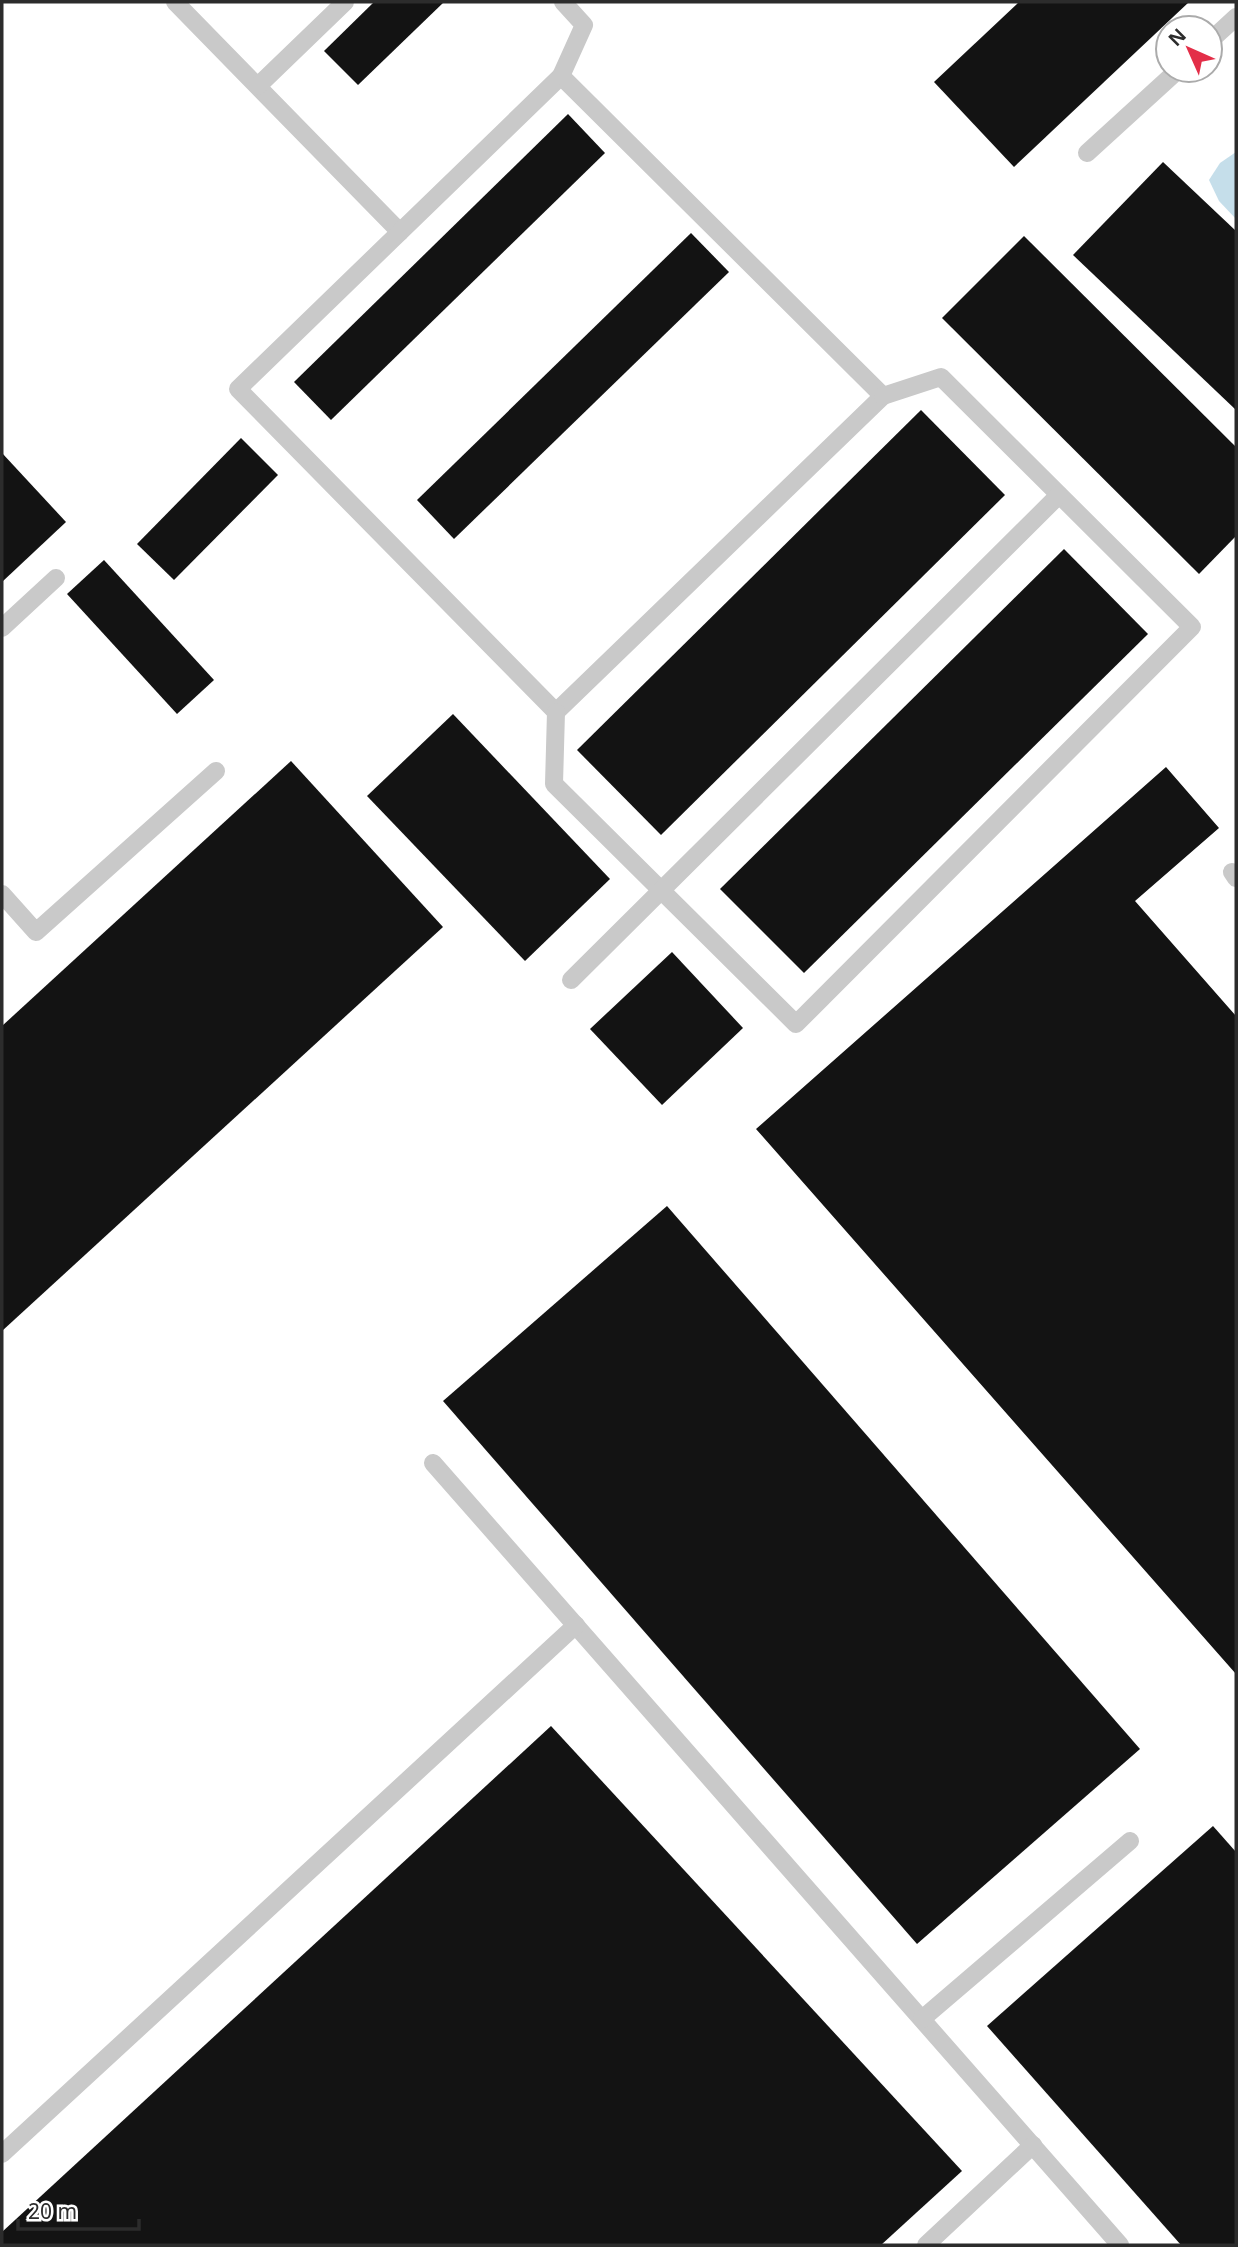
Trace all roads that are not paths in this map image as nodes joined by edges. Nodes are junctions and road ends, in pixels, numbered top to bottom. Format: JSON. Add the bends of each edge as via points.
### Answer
{"nodes":[{"id":1,"x":175,"y":2,"type":"edge"},
{"id":2,"x":345,"y":2,"type":"edge"},
{"id":3,"x":563,"y":2,"type":"edge"},
{"id":4,"x":561,"y":76,"type":"junction"},
{"id":5,"x":1163,"y":84,"type":"edge"},
{"id":6,"x":258,"y":86,"type":"junction"},
{"id":7,"x":1087,"y":153,"type":"dead end"},
{"id":8,"x":400,"y":232,"type":"junction"},
{"id":9,"x":883,"y":396,"type":"junction"},
{"id":10,"x":1059,"y":495,"type":"junction"},
{"id":11,"x":56,"y":578,"type":"dead end"},
{"id":12,"x":2,"y":628,"type":"edge"},
{"id":13,"x":556,"y":712,"type":"junction"},
{"id":14,"x":216,"y":771,"type":"dead end"},
{"id":15,"x":661,"y":890,"type":"junction"},
{"id":16,"x":2,"y":894,"type":"edge"},
{"id":17,"x":571,"y":979,"type":"dead end"},
{"id":18,"x":433,"y":1463,"type":"dead end"},
{"id":19,"x":576,"y":1625,"type":"junction"},
{"id":20,"x":1130,"y":1841,"type":"dead end"},
{"id":21,"x":922,"y":2019,"type":"junction"},
{"id":22,"x":1033,"y":2146,"type":"junction"},
{"id":23,"x":2,"y":2154,"type":"edge"},
{"id":24,"x":926,"y":2245,"type":"edge"},
{"id":25,"x":1120,"y":2245,"type":"edge"}],
"edges":[{"from":1,"to":6,"type":"lane"},
{"from":2,"to":6,"type":"lane"},
{"from":3,"to":4,"type":"lane","via":[[584,25]]},
{"from":4,"to":8,"type":"lane"},
{"from":4,"to":9,"type":"lane"},
{"from":5,"to":7,"type":"lane"},
{"from":6,"to":8,"type":"lane"},
{"from":8,"to":13,"type":"lane","via":[[238,389]]},
{"from":9,"to":10,"type":"lane","via":[[941,377]]},
{"from":9,"to":13,"type":"lane"},
{"from":10,"to":15,"type":"lane"},
{"from":10,"to":15,"type":"lane","via":[[1192,627],[796,1024]]},
{"from":11,"to":12,"type":"lane"},
{"from":13,"to":15,"type":"lane","via":[[554,784]]},
{"from":14,"to":16,"type":"lane","via":[[36,932]]},
{"from":15,"to":17,"type":"lane"},
{"from":18,"to":19,"type":"lane"},
{"from":19,"to":21,"type":"lane"},
{"from":19,"to":23,"type":"lane"},
{"from":20,"to":21,"type":"lane"},
{"from":21,"to":22,"type":"lane"},
{"from":22,"to":24,"type":"lane"},
{"from":22,"to":25,"type":"lane"}]}
